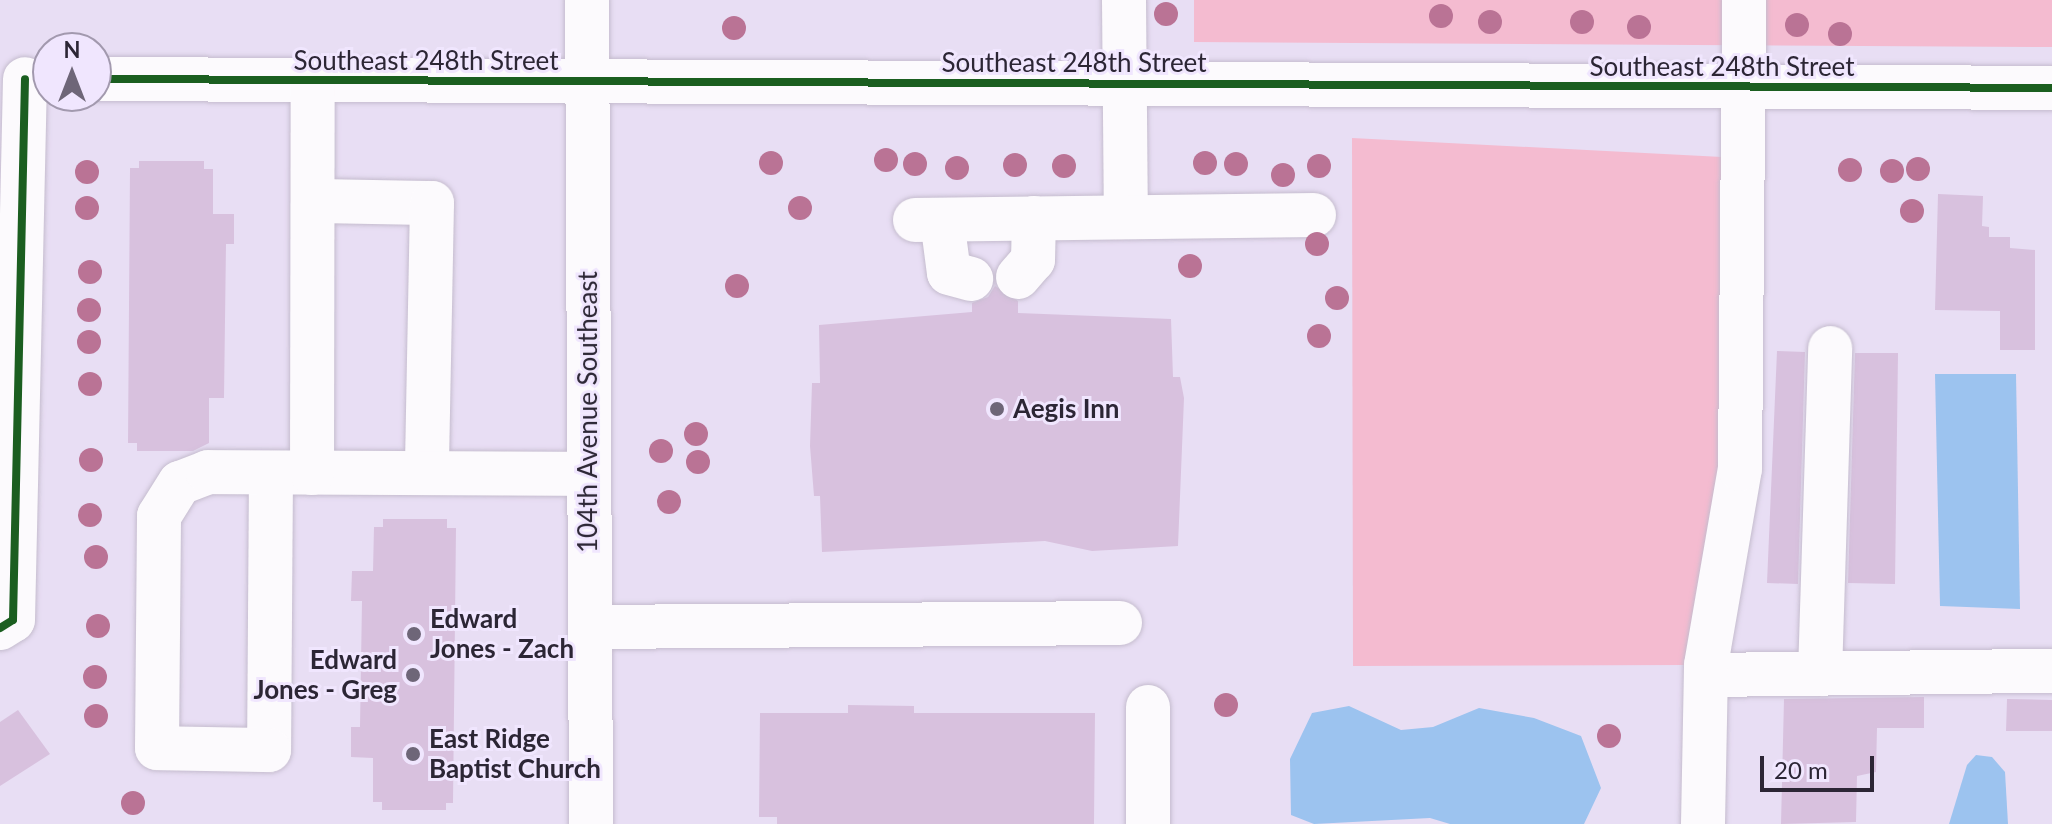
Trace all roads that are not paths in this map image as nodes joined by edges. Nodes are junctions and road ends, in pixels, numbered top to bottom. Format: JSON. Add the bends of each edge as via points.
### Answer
{"nodes":[{"id":1,"x":587,"y":0,"type":"edge"},
{"id":2,"x":1124,"y":0,"type":"edge"},
{"id":3,"x":1744,"y":0,"type":"edge"},
{"id":4,"x":24,"y":79,"type":"edge"},
{"id":5,"x":112,"y":79,"type":"edge"},
{"id":6,"x":313,"y":80,"type":"junction"},
{"id":7,"x":586,"y":81,"type":"junction"},
{"id":8,"x":1126,"y":83,"type":"junction"},
{"id":9,"x":1746,"y":87,"type":"junction"},
{"id":10,"x":2052,"y":88,"type":"edge"},
{"id":11,"x":313,"y":201,"type":"junction"},
{"id":12,"x":1314,"y":215,"type":"dead end"},
{"id":13,"x":1126,"y":217,"type":"junction"},
{"id":14,"x":1034,"y":218,"type":"junction"},
{"id":15,"x":1018,"y":277,"type":"dead end"},
{"id":16,"x":971,"y":279,"type":"dead end"},
{"id":17,"x":1830,"y":348,"type":"dead end"},
{"id":18,"x":292,"y":473,"type":"junction"},
{"id":19,"x":427,"y":473,"type":"junction"},
{"id":20,"x":589,"y":474,"type":"junction"},
{"id":21,"x":1120,"y":623,"type":"dead end"},
{"id":22,"x":590,"y":627,"type":"junction"},
{"id":23,"x":0,"y":628,"type":"edge"},
{"id":24,"x":2052,"y":671,"type":"edge"},
{"id":25,"x":1820,"y":674,"type":"junction"},
{"id":26,"x":1706,"y":675,"type":"junction"},
{"id":27,"x":1148,"y":707,"type":"dead end"},
{"id":28,"x":591,"y":824,"type":"edge"},
{"id":29,"x":1148,"y":824,"type":"edge"},
{"id":30,"x":1703,"y":824,"type":"edge"}],
"edges":[{"from":1,"to":7,"type":"street","name":"104th Avenue Southeast"},
{"from":2,"to":8,"type":"street"},
{"from":3,"to":9,"type":"street"},
{"from":4,"to":23,"type":"street","via":[[13,620]]},
{"from":5,"to":6,"type":"street","name":"Southeast 248th Street"},
{"from":6,"to":7,"type":"street","name":"Southeast 248th Street"},
{"from":6,"to":11,"type":"street"},
{"from":7,"to":8,"type":"street","name":"Southeast 248th Street"},
{"from":7,"to":20,"type":"street","name":"104th Avenue Southeast"},
{"from":8,"to":9,"type":"street","name":"Southeast 248th Street"},
{"from":8,"to":13,"type":"street"},
{"from":9,"to":10,"type":"street","name":"Southeast 248th Street"},
{"from":9,"to":26,"type":"street","via":[[1740,469]]},
{"from":11,"to":18,"type":"street"},
{"from":11,"to":19,"type":"street","via":[[432,203]]},
{"from":12,"to":13,"type":"street"},
{"from":13,"to":14,"type":"street"},
{"from":14,"to":15,"type":"street","via":[[1033,260]]},
{"from":14,"to":16,"type":"street","via":[[928,220],[949,273]]},
{"from":17,"to":25,"type":"street"},
{"from":18,"to":18,"type":"street","via":[[208,472],[180,483],[166,499],[159,516],[157,748],[269,750]]},
{"from":18,"to":19,"type":"street"},
{"from":19,"to":20,"type":"street"},
{"from":20,"to":22,"type":"street","name":"104th Avenue Southeast"},
{"from":21,"to":22,"type":"street"},
{"from":22,"to":28,"type":"street","name":"104th Avenue Southeast"},
{"from":24,"to":25,"type":"street"},
{"from":25,"to":26,"type":"street"},
{"from":26,"to":30,"type":"street"},
{"from":27,"to":29,"type":"street"}]}
